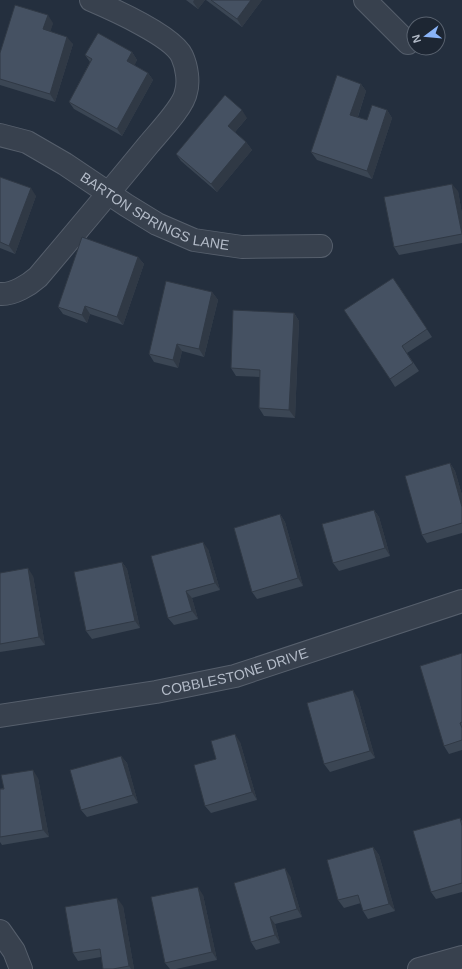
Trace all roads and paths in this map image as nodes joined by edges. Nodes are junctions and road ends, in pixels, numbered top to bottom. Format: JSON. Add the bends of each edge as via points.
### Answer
{"nodes":[{"id":1,"x":91,"y":0,"type":"edge"},
{"id":2,"x":365,"y":0,"type":"edge"},
{"id":3,"x":406,"y":41,"type":"edge"},
{"id":4,"x":0,"y":135,"type":"edge"},
{"id":5,"x":108,"y":193,"type":"junction"},
{"id":6,"x":321,"y":246,"type":"dead end"},
{"id":7,"x":0,"y":294,"type":"edge"},
{"id":8,"x":462,"y":601,"type":"edge"},
{"id":9,"x":0,"y":716,"type":"edge"},
{"id":10,"x":0,"y":930,"type":"edge"},
{"id":11,"x":462,"y":957,"type":"edge"},
{"id":12,"x":21,"y":969,"type":"edge"},
{"id":13,"x":420,"y":969,"type":"edge"}],
"edges":[{"from":1,"to":5,"type":"street","via":[[124,14],[176,47],[182,56],[187,75],[186,93],[182,102]]},
{"from":2,"to":3,"type":"street"},
{"from":4,"to":5,"type":"street","name":"BARTON SPRINGS LANE","via":[[27,142]]},
{"from":5,"to":6,"type":"street","name":"BARTON SPRINGS LANE","via":[[157,224],[194,240],[242,247]]},
{"from":5,"to":7,"type":"street","via":[[38,277],[18,290]]},
{"from":8,"to":9,"type":"street","name":"COBBLESTONE DRIVE","via":[[235,676],[156,692]]},
{"from":10,"to":12,"type":"street","via":[[14,951]]},
{"from":11,"to":13,"type":"street"}]}
